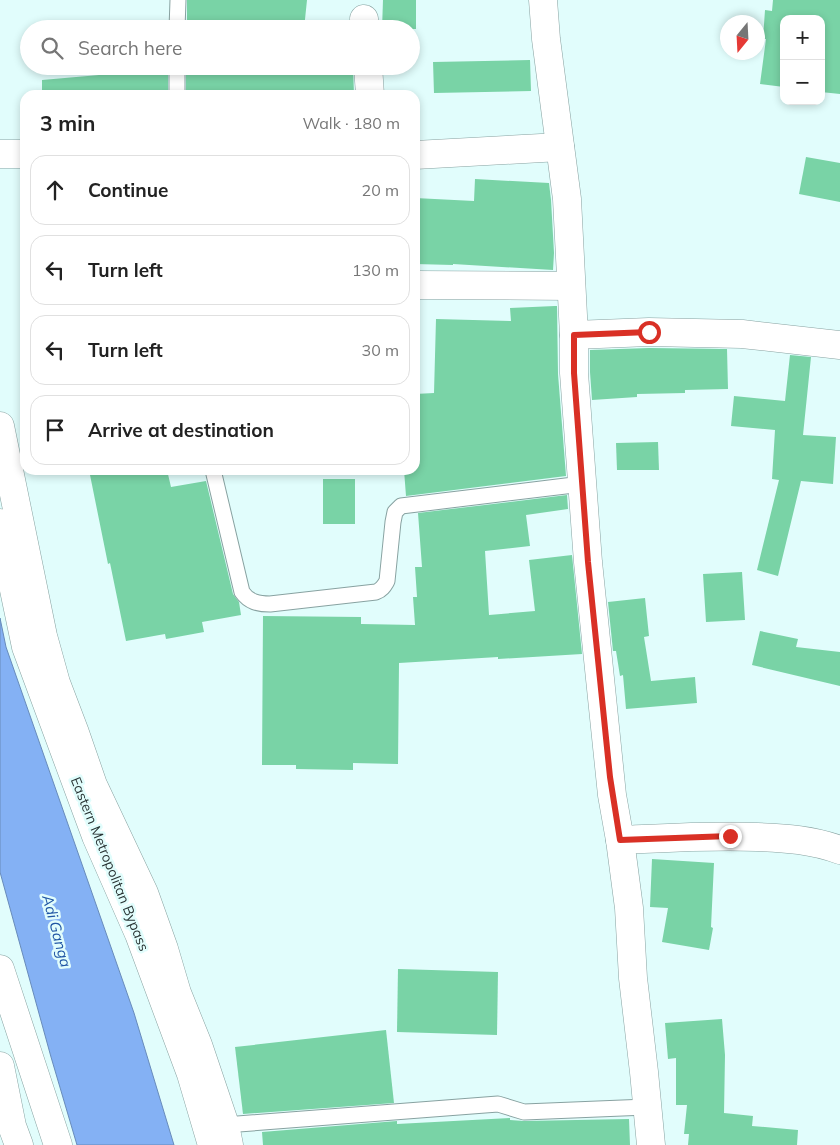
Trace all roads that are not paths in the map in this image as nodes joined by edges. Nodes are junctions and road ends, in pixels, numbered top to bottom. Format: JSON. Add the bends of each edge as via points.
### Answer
{"nodes":[{"id":1,"x":178,"y":0,"type":"edge"},
{"id":2,"x":543,"y":0,"type":"edge"},
{"id":3,"x":177,"y":20,"type":"edge"},
{"id":4,"x":177,"y":75,"type":"edge"},
{"id":5,"x":369,"y":75,"type":"edge"},
{"id":6,"x":176,"y":90,"type":"edge"},
{"id":7,"x":370,"y":90,"type":"edge"},
{"id":8,"x":560,"y":147,"type":"junction"},
{"id":9,"x":0,"y":154,"type":"edge"},
{"id":10,"x":20,"y":154,"type":"edge"},
{"id":11,"x":420,"y":155,"type":"edge"},
{"id":12,"x":420,"y":285,"type":"edge"},
{"id":13,"x":571,"y":286,"type":"junction"},
{"id":14,"x":574,"y":335,"type":"junction"},
{"id":15,"x":840,"y":345,"type":"edge"},
{"id":16,"x":0,"y":426,"type":"edge"},
{"id":17,"x":215,"y":475,"type":"edge"},
{"id":18,"x":582,"y":484,"type":"junction"},
{"id":19,"x":6,"y":487,"type":"edge"},
{"id":20,"x":0,"y":523,"type":"edge"},
{"id":21,"x":620,"y":840,"type":"junction"},
{"id":22,"x":840,"y":850,"type":"edge"},
{"id":23,"x":0,"y":969,"type":"edge"},
{"id":24,"x":0,"y":1066,"type":"edge"},
{"id":25,"x":647,"y":1108,"type":"junction"},
{"id":26,"x":222,"y":1138,"type":"edge"},
{"id":27,"x":19,"y":1145,"type":"edge"},
{"id":28,"x":58,"y":1145,"type":"edge"},
{"id":29,"x":651,"y":1145,"type":"edge"}],
"edges":[{"from":1,"to":3,"type":"lane"},
{"from":2,"to":8,"type":"street"},
{"from":4,"to":6,"type":"lane"},
{"from":5,"to":7,"type":"street"},
{"from":8,"to":11,"type":"street"},
{"from":8,"to":13,"type":"street","via":[[567,198]]},
{"from":9,"to":10,"type":"street"},
{"from":12,"to":13,"type":"street"},
{"from":13,"to":14,"type":"street"},
{"from":14,"to":15,"type":"street","via":[[649,332],[742,334]]},
{"from":14,"to":18,"type":"street"},
{"from":16,"to":19,"type":"street"},
{"from":17,"to":18,"type":"lane","via":[[242,592],[249,600],[260,604],[380,591],[386,581],[395,512],[401,506]]},
{"from":18,"to":21,"type":"street","via":[[610,777]]},
{"from":19,"to":26,"type":"street","via":[[56,683],[94,785],[144,893],[177,993],[198,1044]]},
{"from":20,"to":26,"type":"street","name":"Eastern Metropolitan Bypass","via":[[26,647],[96,836],[143,943],[191,1074]]},
{"from":21,"to":22,"type":"street","via":[[772,837],[825,844]]},
{"from":21,"to":25,"type":"street"},
{"from":23,"to":28,"type":"street"},
{"from":24,"to":27,"type":"street"},
{"from":25,"to":26,"type":"lane","via":[[524,1112],[498,1104]]},
{"from":25,"to":29,"type":"street"}]}
